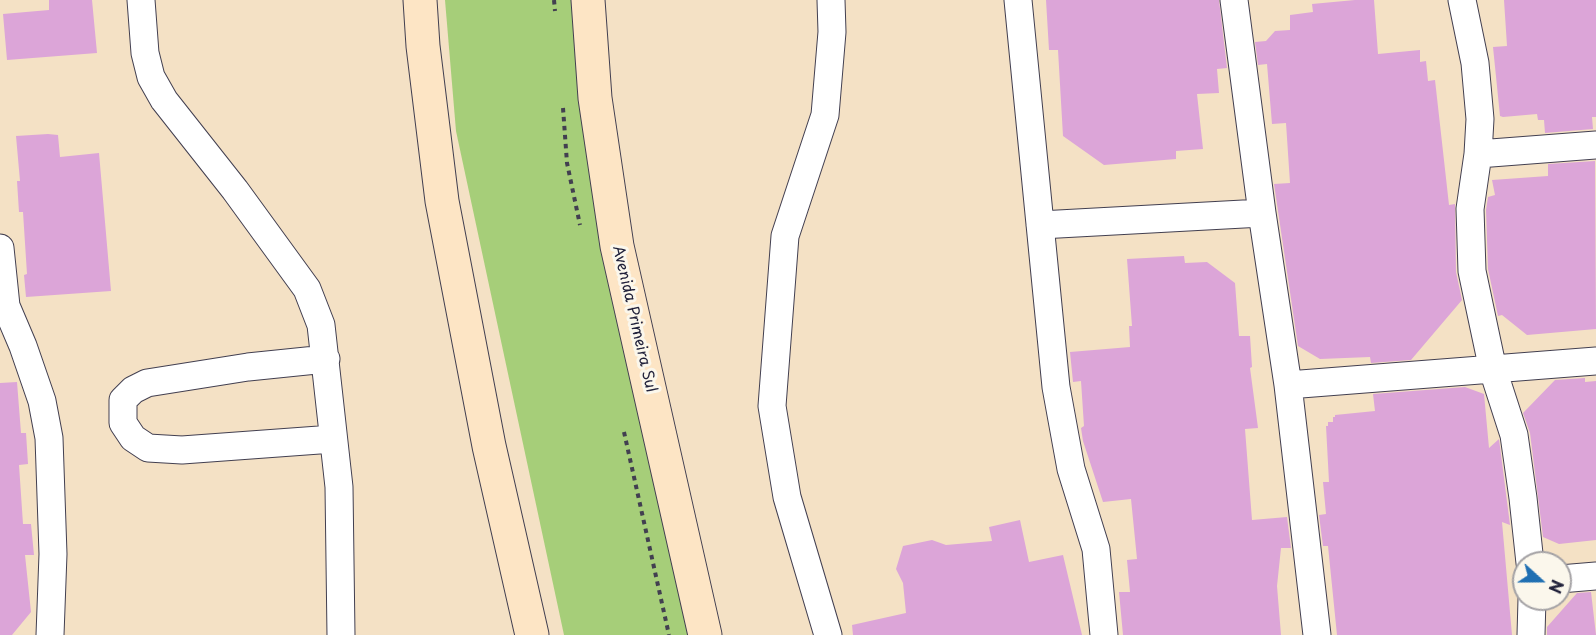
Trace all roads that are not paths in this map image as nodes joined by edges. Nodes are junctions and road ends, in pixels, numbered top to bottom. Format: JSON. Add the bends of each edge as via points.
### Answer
{"nodes":[{"id":1,"x":141,"y":0,"type":"edge"},
{"id":2,"x":420,"y":0,"type":"edge"},
{"id":3,"x":588,"y":0,"type":"edge"},
{"id":4,"x":831,"y":0,"type":"edge"},
{"id":5,"x":1018,"y":0,"type":"edge"},
{"id":6,"x":1462,"y":0,"type":"edge"},
{"id":7,"x":1241,"y":1,"type":"edge"},
{"id":8,"x":1596,"y":145,"type":"edge"},
{"id":9,"x":1478,"y":154,"type":"junction"},
{"id":10,"x":1262,"y":213,"type":"junction"},
{"id":11,"x":1040,"y":225,"type":"junction"},
{"id":12,"x":0,"y":248,"type":"edge"},
{"id":13,"x":326,"y":359,"type":"junction"},
{"id":14,"x":1596,"y":361,"type":"edge"},
{"id":15,"x":1493,"y":370,"type":"junction"},
{"id":16,"x":1288,"y":385,"type":"junction"},
{"id":17,"x":333,"y":438,"type":"junction"},
{"id":18,"x":1529,"y":551,"type":"edge"},
{"id":19,"x":1596,"y":576,"type":"edge"},
{"id":20,"x":1572,"y":578,"type":"edge"},
{"id":21,"x":1532,"y":611,"type":"edge"},
{"id":22,"x":50,"y":635,"type":"edge"},
{"id":23,"x":341,"y":635,"type":"edge"},
{"id":24,"x":532,"y":635,"type":"edge"},
{"id":25,"x":705,"y":635,"type":"edge"},
{"id":26,"x":828,"y":635,"type":"edge"},
{"id":27,"x":1104,"y":635,"type":"edge"},
{"id":28,"x":1317,"y":635,"type":"edge"},
{"id":29,"x":1531,"y":635,"type":"edge"}],
"edges":[{"from":1,"to":13,"type":"street","via":[[151,77],[164,100],[307,289],[321,325]]},
{"from":2,"to":24,"type":"main road","via":[[442,201],[489,446]]},
{"from":3,"to":25,"type":"main road","name":"Avenida Primeira Sul","via":[[595,98],[617,246]]},
{"from":4,"to":26,"type":"street","via":[[825,115],[785,236],[772,406],[787,497]]},
{"from":5,"to":11,"type":"street"},
{"from":6,"to":9,"type":"street","via":[[1475,63],[1480,119]]},
{"from":7,"to":10,"type":"street"},
{"from":8,"to":9,"type":"street"},
{"from":9,"to":15,"type":"street","via":[[1470,210],[1472,271]]},
{"from":10,"to":11,"type":"street"},
{"from":10,"to":16,"type":"street"},
{"from":11,"to":27,"type":"street","via":[[1056,387],[1071,469],[1096,549]]},
{"from":12,"to":22,"type":"street","via":[[6,306],[42,401],[49,438]]},
{"from":13,"to":17,"type":"street"},
{"from":13,"to":17,"type":"street","via":[[147,383],[123,400],[123,423],[133,438],[148,448],[182,450]]},
{"from":14,"to":15,"type":"street"},
{"from":15,"to":16,"type":"street"},
{"from":15,"to":18,"type":"street","via":[[1514,435]]},
{"from":16,"to":28,"type":"street"},
{"from":17,"to":23,"type":"street","via":[[339,487]]},
{"from":19,"to":20,"type":"street"},
{"from":21,"to":29,"type":"street"}]}
